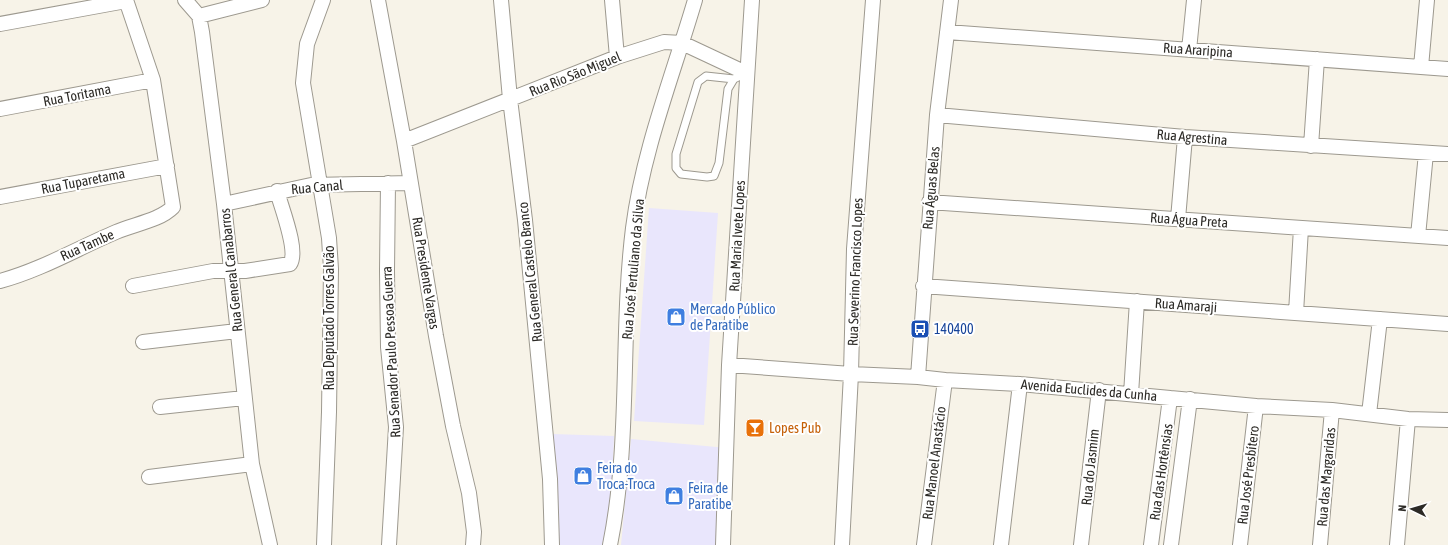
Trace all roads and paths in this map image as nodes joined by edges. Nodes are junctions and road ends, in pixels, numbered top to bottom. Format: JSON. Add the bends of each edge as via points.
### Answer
{"nodes":[{"id":1,"x":126,"y":0,"type":"edge"},
{"id":2,"x":185,"y":0,"type":"edge"},
{"id":3,"x":262,"y":0,"type":"edge"},
{"id":4,"x":322,"y":0,"type":"edge"},
{"id":5,"x":378,"y":0,"type":"edge"},
{"id":6,"x":501,"y":0,"type":"edge"},
{"id":7,"x":612,"y":0,"type":"edge"},
{"id":8,"x":695,"y":0,"type":"edge"},
{"id":9,"x":752,"y":0,"type":"edge"},
{"id":10,"x":873,"y":0,"type":"edge"},
{"id":11,"x":951,"y":0,"type":"edge"},
{"id":12,"x":1194,"y":0,"type":"edge"},
{"id":13,"x":1427,"y":0,"type":"edge"},
{"id":14,"x":199,"y":16,"type":"junction"},
{"id":15,"x":0,"y":24,"type":"edge"},
{"id":16,"x":947,"y":32,"type":"junction"},
{"id":17,"x":682,"y":43,"type":"junction"},
{"id":18,"x":1189,"y":50,"type":"junction"},
{"id":19,"x":617,"y":57,"type":"junction"},
{"id":20,"x":1317,"y":59,"type":"junction"},
{"id":21,"x":1421,"y":67,"type":"junction"},
{"id":22,"x":1448,"y":69,"type":"edge"},
{"id":23,"x":740,"y":76,"type":"junction"},
{"id":24,"x":153,"y":80,"type":"junction"},
{"id":25,"x":510,"y":100,"type":"junction"},
{"id":26,"x":0,"y":109,"type":"edge"},
{"id":27,"x":936,"y":115,"type":"junction"},
{"id":28,"x":1185,"y":137,"type":"junction"},
{"id":29,"x":404,"y":141,"type":"junction"},
{"id":30,"x":1311,"y":146,"type":"junction"},
{"id":31,"x":1426,"y":154,"type":"junction"},
{"id":32,"x":1448,"y":154,"type":"edge"},
{"id":33,"x":167,"y":166,"type":"junction"},
{"id":34,"x":388,"y":183,"type":"junction"},
{"id":35,"x":411,"y":183,"type":"junction"},
{"id":36,"x":319,"y":185,"type":"junction"},
{"id":37,"x":277,"y":191,"type":"junction"},
{"id":38,"x":0,"y":197,"type":"edge"},
{"id":39,"x":929,"y":202,"type":"junction"},
{"id":40,"x":224,"y":204,"type":"junction"},
{"id":41,"x":1178,"y":219,"type":"junction"},
{"id":42,"x":1301,"y":228,"type":"junction"},
{"id":43,"x":1418,"y":236,"type":"junction"},
{"id":44,"x":1448,"y":238,"type":"edge"},
{"id":45,"x":230,"y":271,"type":"junction"},
{"id":46,"x":0,"y":281,"type":"edge"},
{"id":47,"x":133,"y":286,"type":"dead end"},
{"id":48,"x":923,"y":286,"type":"junction"},
{"id":49,"x":1137,"y":301,"type":"junction"},
{"id":50,"x":1296,"y":313,"type":"junction"},
{"id":51,"x":1380,"y":319,"type":"junction"},
{"id":52,"x":1448,"y":324,"type":"edge"},
{"id":53,"x":237,"y":331,"type":"junction"},
{"id":54,"x":143,"y":342,"type":"dead end"},
{"id":55,"x":729,"y":365,"type":"junction"},
{"id":56,"x":851,"y":374,"type":"junction"},
{"id":57,"x":918,"y":376,"type":"junction"},
{"id":58,"x":945,"y":380,"type":"junction"},
{"id":59,"x":1020,"y":384,"type":"junction"},
{"id":60,"x":1099,"y":390,"type":"junction"},
{"id":61,"x":1131,"y":394,"type":"junction"},
{"id":62,"x":244,"y":398,"type":"junction"},
{"id":63,"x":1170,"y":398,"type":"junction"},
{"id":64,"x":1190,"y":399,"type":"junction"},
{"id":65,"x":1256,"y":406,"type":"junction"},
{"id":66,"x":160,"y":407,"type":"dead end"},
{"id":67,"x":1332,"y":410,"type":"junction"},
{"id":68,"x":1369,"y":414,"type":"junction"},
{"id":69,"x":1408,"y":419,"type":"junction"},
{"id":70,"x":1448,"y":420,"type":"edge"},
{"id":71,"x":252,"y":464,"type":"junction"},
{"id":72,"x":149,"y":477,"type":"dead end"},
{"id":73,"x":270,"y":545,"type":"edge"},
{"id":74,"x":324,"y":545,"type":"edge"},
{"id":75,"x":389,"y":545,"type":"edge"},
{"id":76,"x":473,"y":545,"type":"edge"},
{"id":77,"x":552,"y":545,"type":"edge"},
{"id":78,"x":610,"y":545,"type":"edge"},
{"id":79,"x":723,"y":545,"type":"edge"},
{"id":80,"x":842,"y":545,"type":"edge"},
{"id":81,"x":924,"y":545,"type":"edge"},
{"id":82,"x":1001,"y":545,"type":"edge"},
{"id":83,"x":1081,"y":545,"type":"edge"},
{"id":84,"x":1151,"y":545,"type":"edge"},
{"id":85,"x":1172,"y":545,"type":"edge"},
{"id":86,"x":1240,"y":545,"type":"edge"},
{"id":87,"x":1320,"y":545,"type":"edge"},
{"id":88,"x":1397,"y":545,"type":"edge"}],
"edges":[{"from":1,"to":15,"type":"street"},
{"from":1,"to":24,"type":"street"},
{"from":2,"to":14,"type":"street"},
{"from":3,"to":14,"type":"street"},
{"from":4,"to":36,"type":"street","name":"Rua Deputado Torres Galvão","via":[[307,44],[303,70],[305,102]]},
{"from":5,"to":29,"type":"street","name":"Rua Presidente Vargas"},
{"from":6,"to":25,"type":"street","name":"Rua General Castelo Branco"},
{"from":7,"to":19,"type":"street"},
{"from":8,"to":17,"type":"street","name":"Rua José Tertuliano da Silva"},
{"from":9,"to":23,"type":"street","name":"Rua Maria Ivete Lopes"},
{"from":10,"to":56,"type":"street","name":"Rua Severino Francisco Lopes","via":[[854,249]]},
{"from":11,"to":16,"type":"street","name":"Rua Águas Belas"},
{"from":12,"to":18,"type":"street"},
{"from":13,"to":21,"type":"street"},
{"from":14,"to":40,"type":"street","name":"Rua General Canabarros"},
{"from":16,"to":18,"type":"street","name":"Rua Araripina"},
{"from":16,"to":27,"type":"street","name":"Rua Águas Belas"},
{"from":17,"to":19,"type":"street","name":"Rua Rio São Miguel","via":[[664,42]]},
{"from":17,"to":23,"type":"street","name":"Rua Rio São Miguel"},
{"from":17,"to":78,"type":"street","name":"Rua José Tertuliano da Silva","via":[[644,171],[633,228],[618,494]]},
{"from":18,"to":20,"type":"street","name":"Rua Araripina"},
{"from":19,"to":25,"type":"street","name":"Rua Rio São Miguel"},
{"from":20,"to":21,"type":"street","name":"Rua Araripina"},
{"from":20,"to":30,"type":"street"},
{"from":21,"to":22,"type":"street","name":"Rua Araripina"},
{"from":23,"to":23,"type":"lane","via":[[728,89],[719,163],[714,176],[681,174],[676,168],[676,154],[698,82],[706,76]]},
{"from":23,"to":55,"type":"street","name":"Rua Maria Ivete Lopes"},
{"from":24,"to":26,"type":"street","name":"Rua Toritama"},
{"from":24,"to":33,"type":"street"},
{"from":25,"to":29,"type":"street","name":"Rua Rio São Miguel"},
{"from":25,"to":77,"type":"street","name":"Rua General Castelo Branco","via":[[526,220],[552,509]]},
{"from":27,"to":28,"type":"street","name":"Rua Agrestina"},
{"from":27,"to":39,"type":"street","name":"Rua Águas Belas"},
{"from":28,"to":30,"type":"street","name":"Rua Agrestina"},
{"from":28,"to":41,"type":"street"},
{"from":29,"to":35,"type":"street","name":"Rua Presidente Vargas"},
{"from":30,"to":31,"type":"street","name":"Rua Agrestina"},
{"from":31,"to":32,"type":"street","name":"Rua Agrestina"},
{"from":31,"to":43,"type":"street"},
{"from":33,"to":38,"type":"street","name":"Rua Tuparetama"},
{"from":33,"to":46,"type":"street","name":"Rua Tambe","via":[[173,207],[163,215],[118,231],[20,275]]},
{"from":34,"to":35,"type":"street","name":"Rua Canal"},
{"from":34,"to":36,"type":"street","name":"Rua Canal"},
{"from":34,"to":75,"type":"street","name":"Rua Senador Paulo Pessoa Guerra","via":[[388,347],[396,427]]},
{"from":35,"to":76,"type":"street","name":"Rua Presidente Vargas","via":[[453,426],[469,493]]},
{"from":36,"to":37,"type":"street","name":"Rua Canal"},
{"from":36,"to":74,"type":"street","name":"Rua Deputado Torres Galvão","via":[[332,269]]},
{"from":37,"to":40,"type":"street","name":"Rua Canal"},
{"from":37,"to":45,"type":"street","via":[[293,250],[292,261],[290,264]]},
{"from":39,"to":41,"type":"street","name":"Rua Água Preta"},
{"from":39,"to":48,"type":"street","name":"Rua Águas Belas"},
{"from":40,"to":45,"type":"street","name":"Rua General Canabarros"},
{"from":41,"to":42,"type":"street","name":"Rua Água Preta"},
{"from":42,"to":43,"type":"street","name":"Rua Água Preta"},
{"from":42,"to":50,"type":"street"},
{"from":43,"to":44,"type":"street","name":"Rua Água Preta"},
{"from":45,"to":47,"type":"street","via":[[213,271]]},
{"from":45,"to":53,"type":"street","name":"Rua General Canabarros"},
{"from":48,"to":49,"type":"street","name":"Rua Amaraji"},
{"from":48,"to":57,"type":"street","name":"Rua Águas Belas"},
{"from":49,"to":50,"type":"street","name":"Rua Amaraji"},
{"from":49,"to":61,"type":"street"},
{"from":50,"to":51,"type":"street","name":"Rua Amaraji"},
{"from":51,"to":52,"type":"street","name":"Rua Amaraji"},
{"from":51,"to":68,"type":"street"},
{"from":53,"to":54,"type":"street"},
{"from":53,"to":62,"type":"street","name":"Rua General Canabarros"},
{"from":55,"to":56,"type":"street","name":"Avenida Euclides da Cunha"},
{"from":55,"to":79,"type":"street","name":"Rua Maria Ivete Lopes"},
{"from":56,"to":57,"type":"street","name":"Avenida Euclides da Cunha"},
{"from":56,"to":80,"type":"street","name":"Rua Severino Francisco Lopes"},
{"from":57,"to":58,"type":"street","name":"Avenida Euclides da Cunha"},
{"from":58,"to":59,"type":"street","name":"Avenida Euclides da Cunha"},
{"from":58,"to":81,"type":"street","name":"Rua Manoel Anastácio"},
{"from":59,"to":60,"type":"street","name":"Avenida Euclides da Cunha"},
{"from":59,"to":82,"type":"street"},
{"from":60,"to":61,"type":"street","name":"Avenida Euclides da Cunha"},
{"from":60,"to":83,"type":"street","name":"Rua do Jasmim"},
{"from":61,"to":63,"type":"street","name":"Avenida Euclides da Cunha"},
{"from":62,"to":66,"type":"street"},
{"from":62,"to":71,"type":"street","name":"Rua General Canabarros"},
{"from":63,"to":64,"type":"street","name":"Avenida Euclides da Cunha"},
{"from":63,"to":84,"type":"street","name":"Rua das Hortênsias"},
{"from":64,"to":65,"type":"street","name":"Avenida Euclides da Cunha"},
{"from":64,"to":85,"type":"street","name":"Rua das Hortênsias"},
{"from":65,"to":67,"type":"street","name":"Avenida Euclides da Cunha"},
{"from":65,"to":86,"type":"street","name":"Rua José Presbítero"},
{"from":67,"to":68,"type":"street","name":"Avenida Euclides da Cunha"},
{"from":67,"to":87,"type":"street","name":"Rua das Margaridas"},
{"from":68,"to":69,"type":"street","name":"Avenida Euclides da Cunha"},
{"from":69,"to":70,"type":"street","name":"Avenida Euclides da Cunha"},
{"from":69,"to":88,"type":"street"},
{"from":71,"to":72,"type":"street"},
{"from":71,"to":73,"type":"street","name":"Rua General Canabarros"}]}
